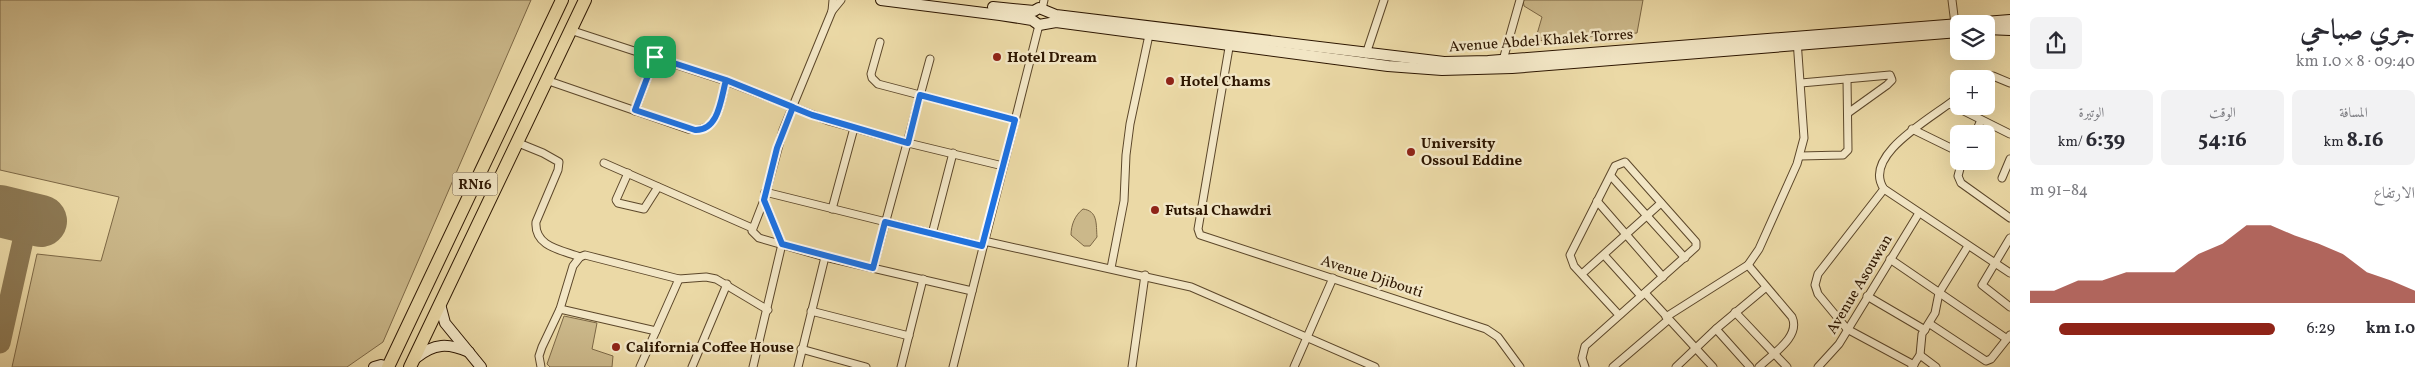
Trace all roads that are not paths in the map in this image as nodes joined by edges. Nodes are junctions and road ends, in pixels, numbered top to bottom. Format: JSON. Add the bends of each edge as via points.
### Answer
{"nodes":[{"id":1,"x":562,"y":0,"type":"edge"},
{"id":2,"x":585,"y":0,"type":"edge"},
{"id":3,"x":833,"y":0,"type":"edge"},
{"id":4,"x":842,"y":0,"type":"edge"},
{"id":5,"x":881,"y":0,"type":"edge"},
{"id":6,"x":937,"y":0,"type":"edge"},
{"id":7,"x":1384,"y":0,"type":"edge"},
{"id":8,"x":1520,"y":0,"type":"edge"},
{"id":9,"x":1952,"y":0,"type":"edge"},
{"id":10,"x":832,"y":11,"type":"junction"},
{"id":11,"x":1040,"y":14,"type":"edge"},
{"id":12,"x":1955,"y":15,"type":"edge"},
{"id":13,"x":2010,"y":20,"type":"edge"},
{"id":14,"x":1995,"y":22,"type":"edge"},
{"id":15,"x":1950,"y":29,"type":"edge"},
{"id":16,"x":1995,"y":29,"type":"edge"},
{"id":17,"x":570,"y":30,"type":"junction"},
{"id":18,"x":2010,"y":30,"type":"edge"},
{"id":19,"x":1149,"y":35,"type":"junction"},
{"id":20,"x":1230,"y":41,"type":"junction"},
{"id":21,"x":1797,"y":41,"type":"junction"},
{"id":22,"x":880,"y":42,"type":"dead end"},
{"id":23,"x":1366,"y":54,"type":"junction"},
{"id":24,"x":655,"y":57,"type":"junction"},
{"id":25,"x":930,"y":59,"type":"dead end"},
{"id":26,"x":1503,"y":60,"type":"junction"},
{"id":27,"x":1995,"y":77,"type":"edge"},
{"id":28,"x":1847,"y":79,"type":"junction"},
{"id":29,"x":546,"y":80,"type":"junction"},
{"id":30,"x":726,"y":80,"type":"junction"},
{"id":31,"x":1801,"y":83,"type":"junction"},
{"id":32,"x":2010,"y":83,"type":"edge"},
{"id":33,"x":920,"y":95,"type":"junction"},
{"id":34,"x":1950,"y":104,"type":"edge"},
{"id":35,"x":793,"y":107,"type":"junction"},
{"id":36,"x":635,"y":110,"type":"junction"},
{"id":37,"x":1848,"y":113,"type":"junction"},
{"id":38,"x":1971,"y":115,"type":"edge"},
{"id":39,"x":1015,"y":120,"type":"junction"},
{"id":40,"x":1981,"y":120,"type":"junction"},
{"id":41,"x":1979,"y":125,"type":"edge"},
{"id":42,"x":854,"y":128,"type":"junction"},
{"id":43,"x":1912,"y":129,"type":"junction"},
{"id":44,"x":2010,"y":134,"type":"edge"},
{"id":45,"x":516,"y":142,"type":"junction"},
{"id":46,"x":908,"y":143,"type":"junction"},
{"id":47,"x":1950,"y":148,"type":"edge"},
{"id":48,"x":953,"y":153,"type":"junction"},
{"id":49,"x":1800,"y":156,"type":"junction"},
{"id":50,"x":2010,"y":159,"type":"edge"},
{"id":51,"x":604,"y":163,"type":"dead end"},
{"id":52,"x":1003,"y":166,"type":"junction"},
{"id":53,"x":1960,"y":170,"type":"edge"},
{"id":54,"x":628,"y":173,"type":"junction"},
{"id":55,"x":1611,"y":176,"type":"junction"},
{"id":56,"x":2002,"y":178,"type":"dead end"},
{"id":57,"x":658,"y":187,"type":"junction"},
{"id":58,"x":1884,"y":189,"type":"junction"},
{"id":59,"x":764,"y":196,"type":"junction"},
{"id":60,"x":1597,"y":201,"type":"junction"},
{"id":61,"x":1661,"y":203,"type":"junction"},
{"id":62,"x":832,"y":209,"type":"junction"},
{"id":63,"x":1919,"y":212,"type":"junction"},
{"id":64,"x":1647,"y":216,"type":"junction"},
{"id":65,"x":2010,"y":218,"type":"edge"},
{"id":66,"x":885,"y":222,"type":"junction"},
{"id":67,"x":752,"y":228,"type":"junction"},
{"id":68,"x":932,"y":234,"type":"junction"},
{"id":69,"x":1626,"y":235,"type":"junction"},
{"id":70,"x":2010,"y":238,"type":"edge"},
{"id":71,"x":782,"y":244,"type":"junction"},
{"id":72,"x":983,"y":244,"type":"junction"},
{"id":73,"x":1968,"y":246,"type":"junction"},
{"id":74,"x":1604,"y":255,"type":"junction"},
{"id":75,"x":580,"y":257,"type":"junction"},
{"id":76,"x":825,"y":257,"type":"junction"},
{"id":77,"x":1685,"y":258,"type":"junction"},
{"id":78,"x":1890,"y":259,"type":"junction"},
{"id":79,"x":1994,"y":262,"type":"junction"},
{"id":80,"x":1748,"y":265,"type":"junction"},
{"id":81,"x":873,"y":268,"type":"junction"},
{"id":82,"x":1111,"y":268,"type":"junction"},
{"id":83,"x":1583,"y":273,"type":"junction"},
{"id":84,"x":2010,"y":273,"type":"edge"},
{"id":85,"x":1145,"y":275,"type":"junction"},
{"id":86,"x":1663,"y":277,"type":"junction"},
{"id":87,"x":1333,"y":278,"type":"junction"},
{"id":88,"x":679,"y":279,"type":"junction"},
{"id":89,"x":922,"y":279,"type":"junction"},
{"id":90,"x":727,"y":284,"type":"junction"},
{"id":91,"x":1765,"y":288,"type":"junction"},
{"id":92,"x":972,"y":291,"type":"junction"},
{"id":93,"x":1939,"y":293,"type":"junction"},
{"id":94,"x":1643,"y":295,"type":"junction"},
{"id":95,"x":1867,"y":296,"type":"junction"},
{"id":96,"x":440,"y":304,"type":"junction"},
{"id":97,"x":2010,"y":307,"type":"edge"},
{"id":98,"x":560,"y":309,"type":"junction"},
{"id":99,"x":768,"y":310,"type":"junction"},
{"id":100,"x":811,"y":311,"type":"junction"},
{"id":101,"x":1735,"y":312,"type":"junction"},
{"id":102,"x":1619,"y":315,"type":"junction"},
{"id":103,"x":1667,"y":318,"type":"junction"},
{"id":104,"x":1930,"y":324,"type":"junction"},
{"id":105,"x":1716,"y":329,"type":"junction"},
{"id":106,"x":1847,"y":329,"type":"junction"},
{"id":107,"x":1925,"y":330,"type":"junction"},
{"id":108,"x":656,"y":332,"type":"junction"},
{"id":109,"x":909,"y":336,"type":"junction"},
{"id":110,"x":2009,"y":337,"type":"edge"},
{"id":111,"x":1308,"y":339,"type":"junction"},
{"id":112,"x":801,"y":349,"type":"junction"},
{"id":113,"x":1697,"y":349,"type":"junction"},
{"id":114,"x":469,"y":352,"type":"junction"},
{"id":115,"x":1774,"y":352,"type":"junction"},
{"id":116,"x":1920,"y":355,"type":"junction"},
{"id":117,"x":412,"y":363,"type":"edge"},
{"id":118,"x":1913,"y":366,"type":"edge"},
{"id":119,"x":374,"y":367,"type":"edge"},
{"id":120,"x":388,"y":367,"type":"edge"},
{"id":121,"x":481,"y":367,"type":"edge"},
{"id":122,"x":541,"y":367,"type":"edge"},
{"id":123,"x":640,"y":367,"type":"edge"},
{"id":124,"x":692,"y":367,"type":"edge"},
{"id":125,"x":753,"y":367,"type":"edge"},
{"id":126,"x":798,"y":367,"type":"edge"},
{"id":127,"x":866,"y":367,"type":"edge"},
{"id":128,"x":901,"y":367,"type":"edge"},
{"id":129,"x":953,"y":367,"type":"edge"},
{"id":130,"x":1132,"y":367,"type":"edge"},
{"id":131,"x":1294,"y":367,"type":"edge"},
{"id":132,"x":1375,"y":367,"type":"edge"},
{"id":133,"x":1519,"y":367,"type":"edge"},
{"id":134,"x":1585,"y":367,"type":"edge"},
{"id":135,"x":1614,"y":367,"type":"edge"},
{"id":136,"x":1677,"y":367,"type":"edge"},
{"id":137,"x":1713,"y":367,"type":"edge"},
{"id":138,"x":1750,"y":367,"type":"edge"},
{"id":139,"x":1759,"y":367,"type":"edge"},
{"id":140,"x":1787,"y":367,"type":"edge"},
{"id":141,"x":1818,"y":367,"type":"edge"},
{"id":142,"x":1936,"y":367,"type":"edge"}],
"edges":[{"from":1,"to":120,"type":"highway","number":"RN16"},
{"from":2,"to":17,"type":"highway","number":"RN16"},
{"from":3,"to":10,"type":"street"},
{"from":4,"to":10,"type":"street"},
{"from":5,"to":11,"type":"main road","name":"Avenue Abdel Khalek Torres"},
{"from":6,"to":11,"type":"main road","name":"Avenue Abdel Khalek Torres"},
{"from":7,"to":23,"type":"street"},
{"from":8,"to":26,"type":"street"},
{"from":9,"to":12,"type":"street"},
{"from":10,"to":35,"type":"street"},
{"from":11,"to":19,"type":"main road","name":"Avenue Abdel Khalek Torres","via":[[1056,22]]},
{"from":11,"to":20,"type":"main road","name":"Avenue Abdel Khalek Torres"},
{"from":11,"to":39,"type":"street"},
{"from":13,"to":14,"type":"main road","name":"Avenue Abdel Khalek Torres"},
{"from":15,"to":21,"type":"main road","name":"Avenue Abdel Khalek Torres"},
{"from":16,"to":18,"type":"main road"},
{"from":17,"to":24,"type":"street"},
{"from":17,"to":29,"type":"highway","number":"RN16"},
{"from":19,"to":20,"type":"main road","name":"Avenue Abdel Khalek Torres"},
{"from":19,"to":82,"type":"street","via":[[1130,124],[1124,201]]},
{"from":20,"to":21,"type":"main road","name":"Avenue Abdel Khalek Torres","via":[[1397,67],[1461,70]]},
{"from":20,"to":23,"type":"main road","name":"Avenue Abdel Khalek Torres"},
{"from":20,"to":87,"type":"street","name":"Avenue Djibouti","via":[[1198,229],[1200,236]]},
{"from":21,"to":26,"type":"main road","name":"Avenue Abdel Khalek Torres"},
{"from":21,"to":31,"type":"street"},
{"from":22,"to":33,"type":"street","via":[[872,74],[874,81]]},
{"from":23,"to":26,"type":"main road","name":"Avenue Abdel Khalek Torres","via":[[1444,62]]},
{"from":24,"to":30,"type":"street"},
{"from":24,"to":36,"type":"street"},
{"from":25,"to":33,"type":"street"},
{"from":27,"to":32,"type":"street"},
{"from":28,"to":31,"type":"street"},
{"from":28,"to":37,"type":"street"},
{"from":28,"to":37,"type":"street","via":[[1882,74],[1892,78]]},
{"from":29,"to":36,"type":"street"},
{"from":29,"to":45,"type":"highway","number":"RN16"},
{"from":30,"to":35,"type":"street"},
{"from":30,"to":36,"type":"street","via":[[715,119],[701,130],[688,129]]},
{"from":31,"to":49,"type":"street","via":[[1805,132]]},
{"from":33,"to":39,"type":"street"},
{"from":33,"to":46,"type":"street"},
{"from":34,"to":43,"type":"street"},
{"from":35,"to":42,"type":"street"},
{"from":35,"to":59,"type":"street","via":[[777,148]]},
{"from":37,"to":49,"type":"street","via":[[1849,146],[1846,154]]},
{"from":38,"to":40,"type":"street"},
{"from":39,"to":52,"type":"street"},
{"from":40,"to":41,"type":"street"},
{"from":40,"to":44,"type":"street"},
{"from":42,"to":46,"type":"street"},
{"from":42,"to":62,"type":"street"},
{"from":43,"to":47,"type":"street"},
{"from":43,"to":58,"type":"street","via":[[1880,168],[1879,182]]},
{"from":45,"to":75,"type":"street","via":[[559,162],[535,229],[546,244]]},
{"from":45,"to":96,"type":"highway","number":"RN16"},
{"from":46,"to":48,"type":"street"},
{"from":46,"to":66,"type":"street"},
{"from":48,"to":52,"type":"street"},
{"from":48,"to":68,"type":"street"},
{"from":49,"to":80,"type":"street","via":[[1759,249]]},
{"from":50,"to":56,"type":"street"},
{"from":51,"to":54,"type":"street"},
{"from":52,"to":72,"type":"street"},
{"from":53,"to":65,"type":"street","via":[[1961,182]]},
{"from":54,"to":57,"type":"street"},
{"from":54,"to":57,"type":"street","via":[[616,200],[618,203],[644,209]]},
{"from":55,"to":60,"type":"street"},
{"from":55,"to":61,"type":"street","via":[[1615,166],[1624,162]]},
{"from":55,"to":64,"type":"street"},
{"from":57,"to":67,"type":"street"},
{"from":58,"to":63,"type":"street"},
{"from":58,"to":106,"type":"street","via":[[1816,280],[1818,294]]},
{"from":59,"to":62,"type":"street"},
{"from":59,"to":67,"type":"street"},
{"from":59,"to":71,"type":"street"},
{"from":60,"to":69,"type":"street"},
{"from":60,"to":83,"type":"street","via":[[1570,255],[1574,266]]},
{"from":61,"to":64,"type":"street"},
{"from":61,"to":77,"type":"street","via":[[1696,242],[1696,247]]},
{"from":62,"to":66,"type":"street"},
{"from":63,"to":73,"type":"street"},
{"from":63,"to":78,"type":"street","name":"Avenue Asouwan"},
{"from":64,"to":69,"type":"street"},
{"from":64,"to":77,"type":"street"},
{"from":66,"to":68,"type":"street"},
{"from":66,"to":81,"type":"street"},
{"from":67,"to":71,"type":"street","via":[[755,235]]},
{"from":68,"to":72,"type":"street"},
{"from":69,"to":74,"type":"street"},
{"from":69,"to":86,"type":"street"},
{"from":70,"to":79,"type":"street"},
{"from":71,"to":76,"type":"street"},
{"from":71,"to":99,"type":"street"},
{"from":72,"to":82,"type":"street"},
{"from":72,"to":92,"type":"street"},
{"from":73,"to":79,"type":"street"},
{"from":73,"to":93,"type":"street"},
{"from":74,"to":83,"type":"street"},
{"from":74,"to":94,"type":"street"},
{"from":75,"to":88,"type":"street","via":[[585,255]]},
{"from":75,"to":98,"type":"street","via":[[573,266]]},
{"from":76,"to":81,"type":"street"},
{"from":76,"to":100,"type":"street"},
{"from":77,"to":86,"type":"street"},
{"from":78,"to":93,"type":"street"},
{"from":78,"to":95,"type":"street","name":"Avenue Asouwan"},
{"from":79,"to":84,"type":"street"},
{"from":79,"to":97,"type":"street","via":[[1982,285]]},
{"from":80,"to":91,"type":"street"},
{"from":80,"to":103,"type":"street"},
{"from":81,"to":89,"type":"street"},
{"from":82,"to":85,"type":"street"},
{"from":83,"to":102,"type":"street"},
{"from":85,"to":111,"type":"street","via":[[1192,287]]},
{"from":85,"to":130,"type":"street"},
{"from":86,"to":94,"type":"street"},
{"from":87,"to":111,"type":"street"},
{"from":87,"to":133,"type":"street","name":"Avenue Djibouti","via":[[1486,330],[1498,337]]},
{"from":88,"to":90,"type":"street","via":[[706,276]]},
{"from":88,"to":108,"type":"street"},
{"from":89,"to":92,"type":"street"},
{"from":89,"to":109,"type":"street"},
{"from":90,"to":99,"type":"street"},
{"from":90,"to":124,"type":"street"},
{"from":91,"to":101,"type":"street"},
{"from":91,"to":115,"type":"street","via":[[1796,325],[1794,334]]},
{"from":92,"to":129,"type":"street"},
{"from":93,"to":104,"type":"street"},
{"from":93,"to":110,"type":"street"},
{"from":94,"to":102,"type":"street"},
{"from":94,"to":103,"type":"street"},
{"from":95,"to":106,"type":"street","name":"Avenue Asouwan"},
{"from":95,"to":107,"type":"street"},
{"from":96,"to":114,"type":"main road","via":[[446,323]]},
{"from":96,"to":117,"type":"highway","number":"RN16"},
{"from":98,"to":108,"type":"street"},
{"from":98,"to":122,"type":"street","via":[[539,356]]},
{"from":99,"to":125,"type":"street"},
{"from":100,"to":109,"type":"street"},
{"from":100,"to":112,"type":"street"},
{"from":101,"to":105,"type":"street"},
{"from":101,"to":115,"type":"street"},
{"from":102,"to":134,"type":"street","via":[[1585,346],[1582,358]]},
{"from":103,"to":113,"type":"street"},
{"from":103,"to":135,"type":"street"},
{"from":104,"to":107,"type":"street"},
{"from":104,"to":110,"type":"street","via":[[1986,361]]},
{"from":105,"to":113,"type":"street"},
{"from":105,"to":138,"type":"street"},
{"from":106,"to":118,"type":"street"},
{"from":106,"to":141,"type":"street","name":"Avenue Asouwan","via":[[1839,344]]},
{"from":107,"to":116,"type":"street"},
{"from":108,"to":123,"type":"street"},
{"from":109,"to":128,"type":"street"},
{"from":111,"to":131,"type":"street"},
{"from":111,"to":132,"type":"street"},
{"from":112,"to":126,"type":"street"},
{"from":112,"to":127,"type":"street"},
{"from":113,"to":136,"type":"street"},
{"from":113,"to":137,"type":"street"},
{"from":114,"to":117,"type":"main road","via":[[438,345],[426,350]]},
{"from":114,"to":121,"type":"main road"},
{"from":115,"to":139,"type":"street"},
{"from":115,"to":140,"type":"street"},
{"from":116,"to":118,"type":"street"},
{"from":116,"to":142,"type":"street"},
{"from":119,"to":120,"type":"main road"}]}
